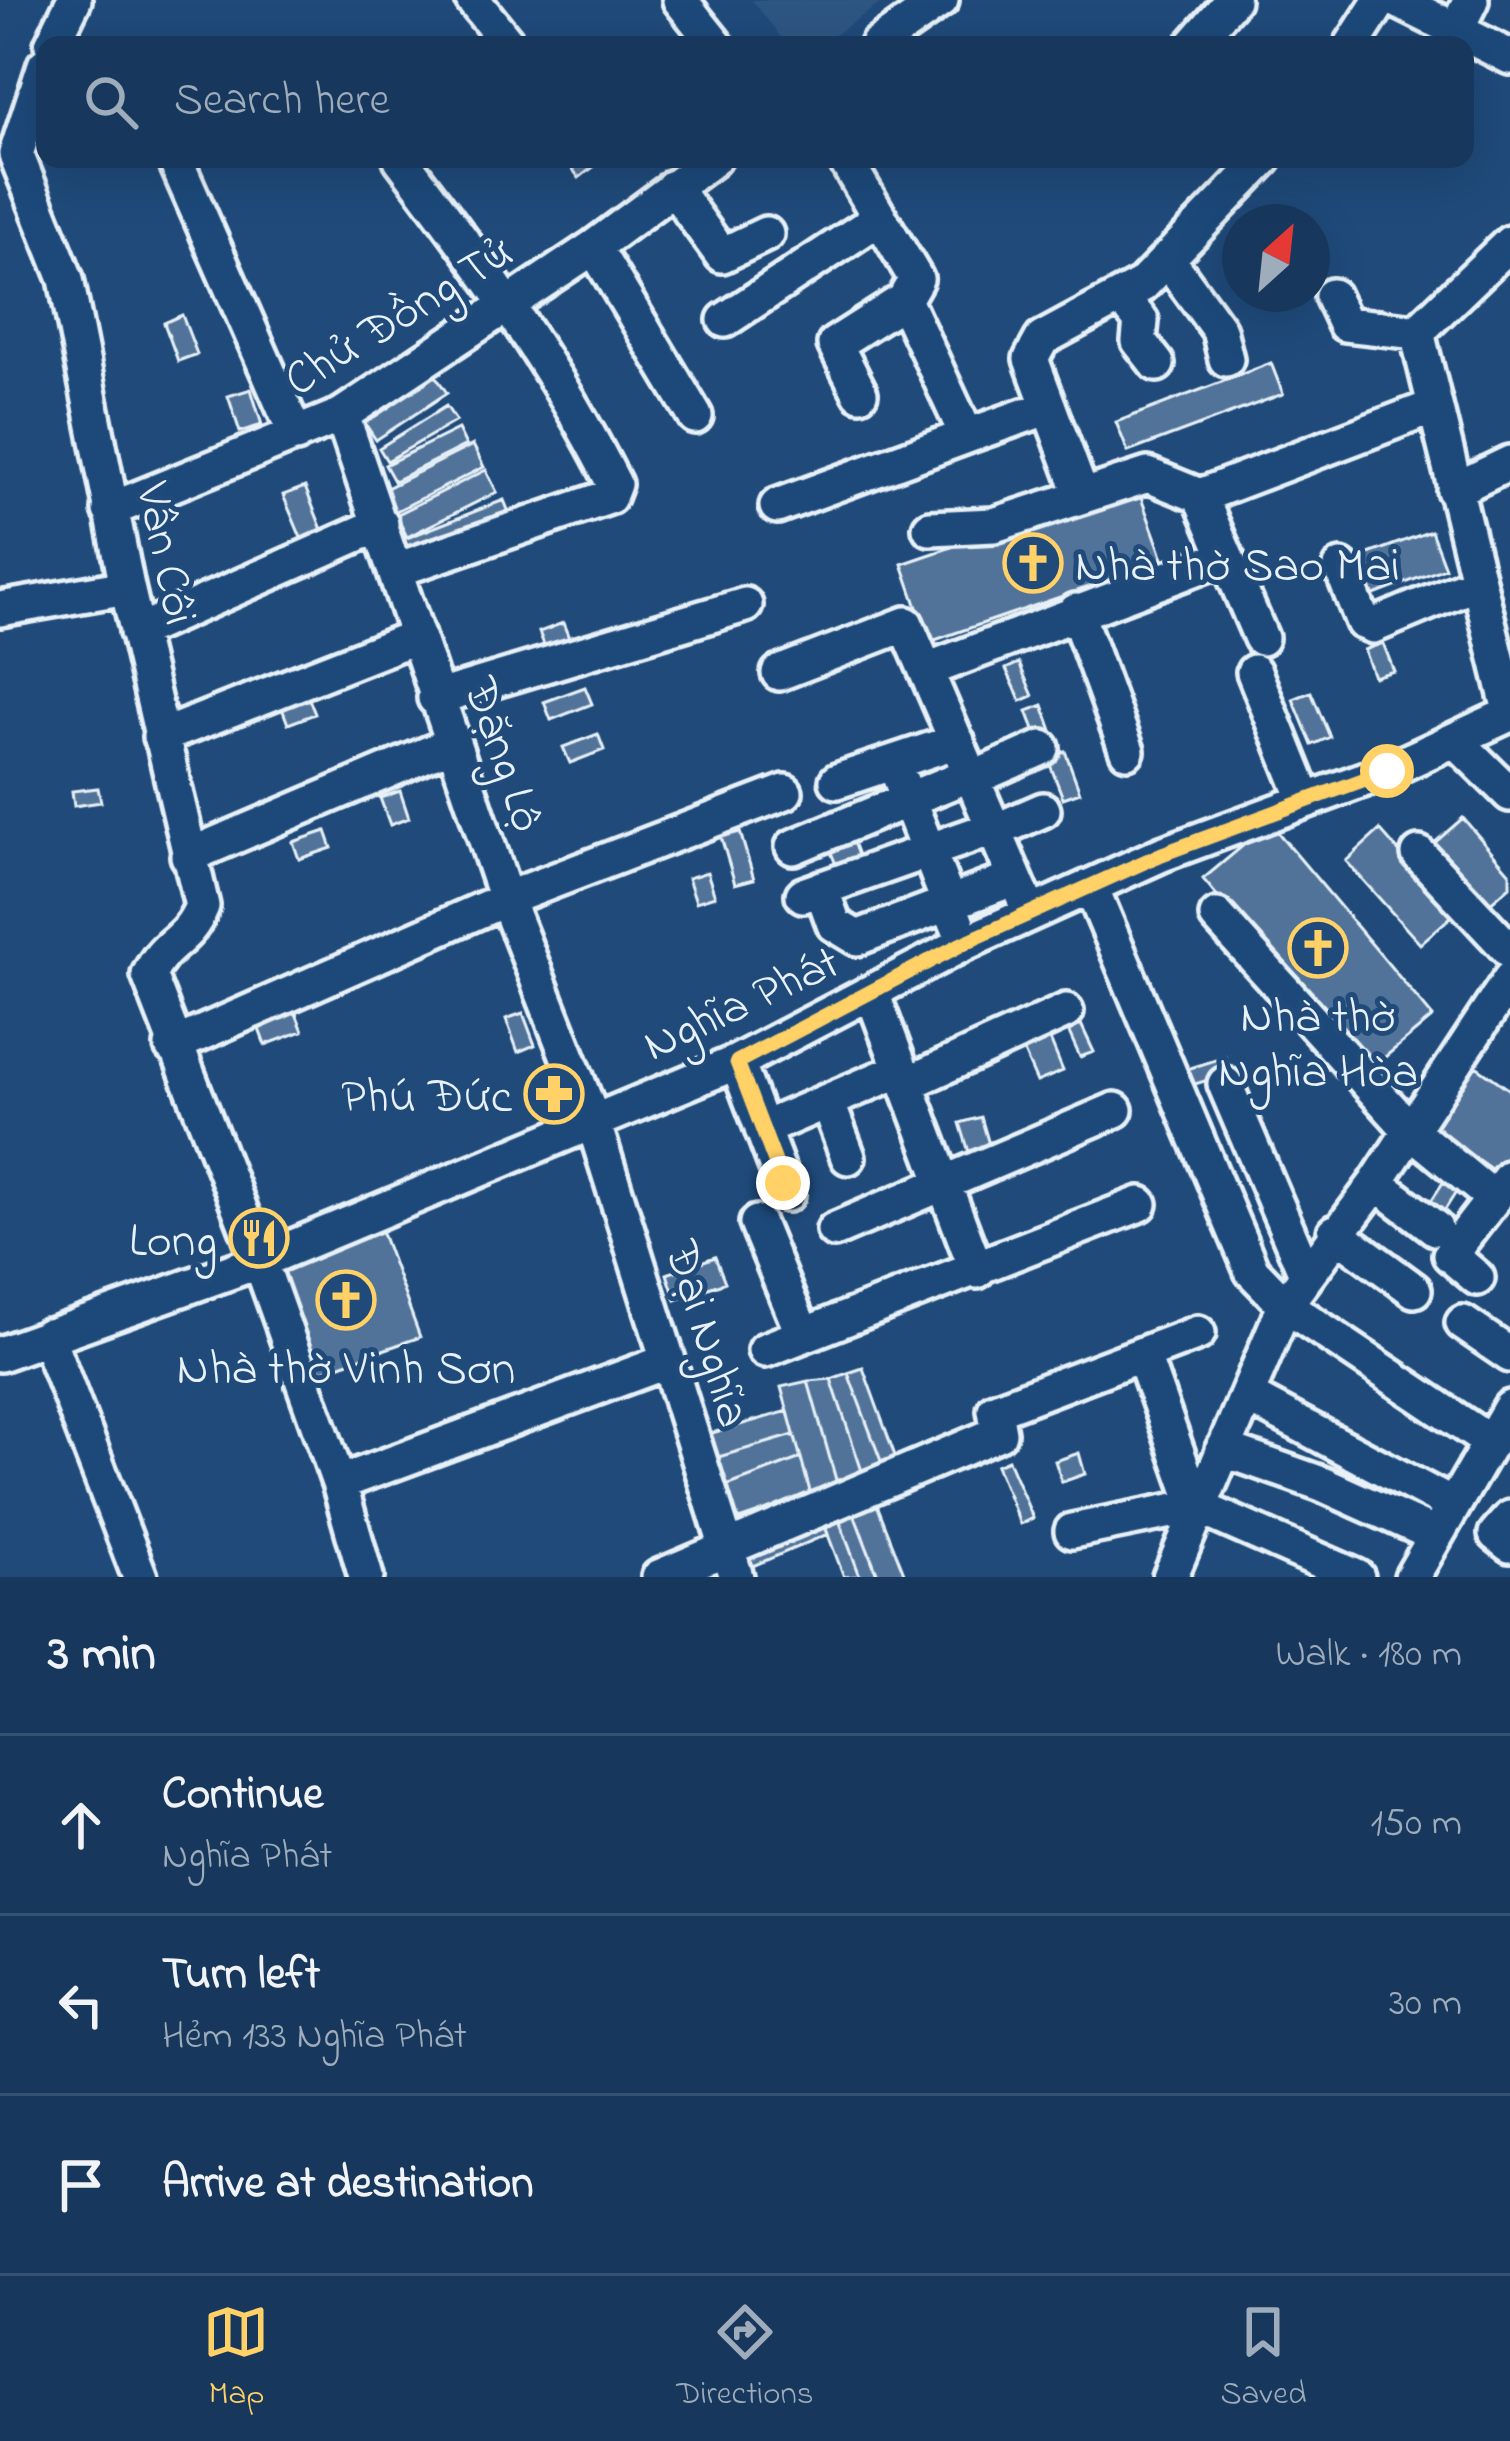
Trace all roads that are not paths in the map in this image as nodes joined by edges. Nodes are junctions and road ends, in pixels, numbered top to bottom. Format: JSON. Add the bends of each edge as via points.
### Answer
{"nodes":[{"id":1,"x":74,"y":0,"type":"edge"},
{"id":2,"x":473,"y":0,"type":"edge"},
{"id":3,"x":680,"y":0,"type":"edge"},
{"id":4,"x":941,"y":0,"type":"edge"},
{"id":5,"x":1232,"y":0,"type":"edge"},
{"id":6,"x":1381,"y":0,"type":"edge"},
{"id":7,"x":1396,"y":0,"type":"edge"},
{"id":8,"x":1464,"y":14,"type":"edge"},
{"id":9,"x":56,"y":36,"type":"edge"},
{"id":10,"x":502,"y":36,"type":"edge"},
{"id":11,"x":709,"y":36,"type":"edge"},
{"id":12,"x":890,"y":36,"type":"edge"},
{"id":13,"x":1200,"y":36,"type":"edge"},
{"id":14,"x":1358,"y":36,"type":"edge"},
{"id":15,"x":1510,"y":57,"type":"edge"},
{"id":16,"x":36,"y":86,"type":"edge"},
{"id":17,"x":8,"y":152,"type":"edge"},
{"id":18,"x":179,"y":168,"type":"edge"},
{"id":19,"x":408,"y":168,"type":"edge"},
{"id":20,"x":700,"y":168,"type":"edge"},
{"id":21,"x":850,"y":168,"type":"edge"},
{"id":22,"x":1256,"y":168,"type":"edge"},
{"id":23,"x":673,"y":187,"type":"junction"},
{"id":24,"x":878,"y":219,"type":"junction"},
{"id":25,"x":766,"y":234,"type":"dead end"},
{"id":26,"x":1510,"y":243,"type":"edge"},
{"id":27,"x":594,"y":247,"type":"junction"},
{"id":28,"x":1169,"y":261,"type":"junction"},
{"id":29,"x":1332,"y":296,"type":"dead end"},
{"id":30,"x":1122,"y":297,"type":"junction"},
{"id":31,"x":508,"y":300,"type":"junction"},
{"id":32,"x":904,"y":300,"type":"junction"},
{"id":33,"x":725,"y":320,"type":"dead end"},
{"id":34,"x":1418,"y":332,"type":"junction"},
{"id":35,"x":1226,"y":359,"type":"dead end"},
{"id":36,"x":1157,"y":364,"type":"dead end"},
{"id":37,"x":860,"y":393,"type":"dead end"},
{"id":38,"x":1049,"y":407,"type":"junction"},
{"id":39,"x":1433,"y":407,"type":"junction"},
{"id":40,"x":342,"y":415,"type":"junction"},
{"id":41,"x":695,"y":416,"type":"dead end"},
{"id":42,"x":296,"y":435,"type":"junction"},
{"id":43,"x":967,"y":436,"type":"junction"},
{"id":44,"x":1510,"y":463,"type":"edge"},
{"id":45,"x":1454,"y":490,"type":"junction"},
{"id":46,"x":1082,"y":496,"type":"junction"},
{"id":47,"x":1200,"y":496,"type":"junction"},
{"id":48,"x":777,"y":506,"type":"dead end"},
{"id":49,"x":110,"y":510,"type":"junction"},
{"id":50,"x":380,"y":524,"type":"junction"},
{"id":51,"x":930,"y":528,"type":"dead end"},
{"id":52,"x":1225,"y":557,"type":"junction"},
{"id":53,"x":1341,"y":567,"type":"dead end"},
{"id":54,"x":396,"y":570,"type":"junction"},
{"id":55,"x":1478,"y":582,"type":"junction"},
{"id":56,"x":127,"y":587,"type":"junction"},
{"id":57,"x":745,"y":605,"type":"dead end"},
{"id":58,"x":0,"y":609,"type":"edge"},
{"id":59,"x":1076,"y":611,"type":"junction"},
{"id":60,"x":137,"y":632,"type":"junction"},
{"id":61,"x":417,"y":636,"type":"junction"},
{"id":62,"x":1262,"y":638,"type":"dead end"},
{"id":63,"x":926,"y":670,"type":"junction"},
{"id":64,"x":1254,"y":672,"type":"dead end"},
{"id":65,"x":779,"y":673,"type":"dead end"},
{"id":66,"x":435,"y":698,"type":"junction"},
{"id":67,"x":1510,"y":712,"type":"edge"},
{"id":68,"x":160,"y":737,"type":"junction"},
{"id":69,"x":1455,"y":740,"type":"junction"},
{"id":70,"x":957,"y":741,"type":"junction"},
{"id":71,"x":452,"y":744,"type":"junction"},
{"id":72,"x":1042,"y":748,"type":"dead end"},
{"id":73,"x":1127,"y":751,"type":"dead end"},
{"id":74,"x":894,"y":763,"type":"junction"},
{"id":75,"x":974,"y":776,"type":"junction"},
{"id":76,"x":837,"y":781,"type":"dead end"},
{"id":77,"x":785,"y":792,"type":"dead end"},
{"id":78,"x":1510,"y":794,"type":"edge"},
{"id":79,"x":908,"y":799,"type":"junction"},
{"id":80,"x":1305,"y":799,"type":"junction"},
{"id":81,"x":1043,"y":810,"type":"dead end"},
{"id":82,"x":994,"y":830,"type":"junction"},
{"id":83,"x":793,"y":848,"type":"dead end"},
{"id":84,"x":929,"y":850,"type":"junction"},
{"id":85,"x":1419,"y":854,"type":"dead end"},
{"id":86,"x":188,"y":856,"type":"junction"},
{"id":87,"x":1015,"y":878,"type":"junction"},
{"id":88,"x":1091,"y":887,"type":"junction"},
{"id":89,"x":506,"y":899,"type":"junction"},
{"id":90,"x":950,"y":904,"type":"junction"},
{"id":91,"x":1030,"y":914,"type":"junction"},
{"id":92,"x":1217,"y":916,"type":"dead end"},
{"id":93,"x":964,"y":943,"type":"junction"},
{"id":94,"x":1510,"y":951,"type":"edge"},
{"id":95,"x":1510,"y":979,"type":"edge"},
{"id":96,"x":872,"y":992,"type":"junction"},
{"id":97,"x":1066,"y":1012,"type":"dead end"},
{"id":98,"x":172,"y":1046,"type":"junction"},
{"id":99,"x":737,"y":1062,"type":"junction"},
{"id":100,"x":903,"y":1077,"type":"junction"},
{"id":101,"x":1225,"y":1084,"type":"dead end"},
{"id":102,"x":827,"y":1101,"type":"junction"},
{"id":103,"x":1114,"y":1110,"type":"dead end"},
{"id":104,"x":592,"y":1118,"type":"junction"},
{"id":105,"x":762,"y":1129,"type":"junction"},
{"id":106,"x":1410,"y":1130,"type":"junction"},
{"id":107,"x":848,"y":1157,"type":"dead end"},
{"id":108,"x":943,"y":1181,"type":"junction"},
{"id":109,"x":1376,"y":1183,"type":"junction"},
{"id":110,"x":1501,"y":1187,"type":"edge"},
{"id":111,"x":787,"y":1194,"type":"dead end"},
{"id":112,"x":1140,"y":1204,"type":"dead end"},
{"id":113,"x":757,"y":1222,"type":"dead end"},
{"id":114,"x":1435,"y":1228,"type":"dead end"},
{"id":115,"x":834,"y":1230,"type":"dead end"},
{"id":116,"x":1335,"y":1232,"type":"junction"},
{"id":117,"x":260,"y":1261,"type":"junction"},
{"id":118,"x":977,"y":1270,"type":"junction"},
{"id":119,"x":1306,"y":1274,"type":"junction"},
{"id":120,"x":1477,"y":1278,"type":"dead end"},
{"id":121,"x":1414,"y":1291,"type":"dead end"},
{"id":122,"x":1285,"y":1304,"type":"junction"},
{"id":123,"x":1463,"y":1323,"type":"dead end"},
{"id":124,"x":1198,"y":1333,"type":"dead end"},
{"id":125,"x":803,"y":1335,"type":"junction"},
{"id":126,"x":47,"y":1336,"type":"junction"},
{"id":127,"x":765,"y":1350,"type":"dead end"},
{"id":128,"x":0,"y":1354,"type":"edge"},
{"id":129,"x":1510,"y":1355,"type":"edge"},
{"id":130,"x":1143,"y":1356,"type":"junction"},
{"id":131,"x":668,"y":1361,"type":"junction"},
{"id":132,"x":1247,"y":1396,"type":"junction"},
{"id":133,"x":1510,"y":1408,"type":"edge"},
{"id":134,"x":1491,"y":1443,"type":"junction"},
{"id":135,"x":1222,"y":1449,"type":"junction"},
{"id":136,"x":339,"y":1484,"type":"junction"},
{"id":137,"x":1452,"y":1505,"type":"junction"},
{"id":138,"x":1196,"y":1506,"type":"junction"},
{"id":139,"x":1510,"y":1518,"type":"edge"},
{"id":140,"x":1072,"y":1531,"type":"dead end"},
{"id":141,"x":1436,"y":1535,"type":"junction"},
{"id":142,"x":1510,"y":1545,"type":"edge"},
{"id":143,"x":731,"y":1562,"type":"edge"},
{"id":144,"x":1170,"y":1576,"type":"edge"},
{"id":145,"x":140,"y":1577,"type":"edge"},
{"id":146,"x":366,"y":1577,"type":"edge"},
{"id":147,"x":658,"y":1577,"type":"edge"},
{"id":148,"x":1357,"y":1577,"type":"edge"},
{"id":149,"x":1412,"y":1577,"type":"edge"}],
"edges":[{"from":1,"to":9,"type":"street"},
{"from":2,"to":10,"type":"street"},
{"from":3,"to":11,"type":"street"},
{"from":4,"to":12,"type":"street"},
{"from":5,"to":13,"type":"street"},
{"from":6,"to":14,"type":"street"},
{"from":7,"to":8,"type":"street"},
{"from":8,"to":15,"type":"street"},
{"from":16,"to":17,"type":"street","name":"Vân Côi"},
{"from":17,"to":49,"type":"street","name":"Vân Côi","via":[[66,279]]},
{"from":18,"to":42,"type":"street"},
{"from":19,"to":31,"type":"street"},
{"from":20,"to":23,"type":"street","name":"Chử Đồng Tử"},
{"from":21,"to":24,"type":"street"},
{"from":22,"to":28,"type":"street"},
{"from":23,"to":25,"type":"street","via":[[722,255]]},
{"from":23,"to":27,"type":"street","name":"Chử Đồng Tử"},
{"from":24,"to":32,"type":"street","via":[[916,279]]},
{"from":24,"to":33,"type":"street"},
{"from":26,"to":34,"type":"street"},
{"from":27,"to":31,"type":"street","name":"Chử Đồng Tử"},
{"from":27,"to":41,"type":"street"},
{"from":28,"to":30,"type":"street"},
{"from":28,"to":35,"type":"street","via":[[1219,330]]},
{"from":29,"to":34,"type":"street","via":[[1345,324]]},
{"from":30,"to":36,"type":"street","via":[[1142,321],[1139,340]]},
{"from":30,"to":38,"type":"street","via":[[1042,339],[1031,359]]},
{"from":31,"to":40,"type":"street","name":"Chử Đồng Tử"},
{"from":31,"to":54,"type":"street","via":[[614,484],[609,497]]},
{"from":32,"to":37,"type":"street","via":[[835,344]]},
{"from":32,"to":43,"type":"street"},
{"from":34,"to":39,"type":"street"},
{"from":38,"to":43,"type":"street"},
{"from":38,"to":46,"type":"street"},
{"from":39,"to":45,"type":"street"},
{"from":39,"to":47,"type":"street"},
{"from":40,"to":42,"type":"street","name":"Chử Đồng Tử"},
{"from":40,"to":50,"type":"street","name":"Đặng Lộ"},
{"from":42,"to":49,"type":"street","name":"Chử Đồng Tử"},
{"from":43,"to":48,"type":"street"},
{"from":44,"to":45,"type":"street"},
{"from":45,"to":55,"type":"street"},
{"from":46,"to":47,"type":"street","via":[[1148,475]]},
{"from":46,"to":51,"type":"street","via":[[994,525]]},
{"from":47,"to":52,"type":"street"},
{"from":49,"to":56,"type":"street","name":"Vân Côi"},
{"from":50,"to":54,"type":"street","name":"Đặng Lộ"},
{"from":50,"to":60,"type":"street"},
{"from":52,"to":59,"type":"street"},
{"from":52,"to":62,"type":"street"},
{"from":53,"to":55,"type":"street","via":[[1372,626]]},
{"from":54,"to":61,"type":"street","name":"Đặng Lộ"},
{"from":55,"to":67,"type":"street"},
{"from":56,"to":58,"type":"street"},
{"from":56,"to":60,"type":"street","name":"Vân Côi"},
{"from":57,"to":66,"type":"street"},
{"from":59,"to":63,"type":"street"},
{"from":59,"to":73,"type":"street"},
{"from":60,"to":68,"type":"street","name":"Vân Côi"},
{"from":61,"to":66,"type":"street","name":"Đặng Lộ"},
{"from":61,"to":68,"type":"street"},
{"from":63,"to":65,"type":"street","via":[[906,624]]},
{"from":63,"to":70,"type":"street"},
{"from":64,"to":80,"type":"street"},
{"from":66,"to":71,"type":"street","name":"Đặng Lộ"},
{"from":67,"to":69,"type":"street","name":"Nghĩa Phát"},
{"from":68,"to":86,"type":"street","name":"Vân Côi"},
{"from":69,"to":78,"type":"street"},
{"from":69,"to":80,"type":"street","name":"Nghĩa Phát"},
{"from":70,"to":74,"type":"street"},
{"from":70,"to":75,"type":"street"},
{"from":71,"to":86,"type":"street"},
{"from":71,"to":89,"type":"street","name":"Đặng Lộ"},
{"from":72,"to":75,"type":"street"},
{"from":74,"to":76,"type":"street"},
{"from":74,"to":79,"type":"street"},
{"from":75,"to":79,"type":"street"},
{"from":75,"to":82,"type":"street"},
{"from":77,"to":89,"type":"street"},
{"from":79,"to":83,"type":"street"},
{"from":79,"to":84,"type":"street"},
{"from":80,"to":88,"type":"street","name":"Nghĩa Phát"},
{"from":81,"to":82,"type":"street"},
{"from":82,"to":84,"type":"street"},
{"from":82,"to":87,"type":"street"},
{"from":84,"to":90,"type":"street"},
{"from":84,"to":90,"type":"street","via":[[811,892],[834,924],[857,938]]},
{"from":85,"to":94,"type":"street"},
{"from":86,"to":98,"type":"street","name":"Vân Côi","via":[[202,906],[191,933],[161,950],[149,975]]},
{"from":87,"to":90,"type":"street"},
{"from":87,"to":91,"type":"street"},
{"from":88,"to":91,"type":"street","name":"Nghĩa Phát"},
{"from":88,"to":122,"type":"street","via":[[1252,1271]]},
{"from":89,"to":98,"type":"street"},
{"from":89,"to":104,"type":"street","name":"Đặng Lộ"},
{"from":90,"to":93,"type":"street"},
{"from":91,"to":93,"type":"street","name":"Nghĩa Phát"},
{"from":92,"to":106,"type":"street"},
{"from":93,"to":96,"type":"street","name":"Nghĩa Phát"},
{"from":95,"to":106,"type":"street"},
{"from":96,"to":99,"type":"street","name":"Nghĩa Phát"},
{"from":96,"to":100,"type":"street"},
{"from":97,"to":100,"type":"street"},
{"from":98,"to":117,"type":"street"},
{"from":99,"to":104,"type":"street","name":"Nghĩa Phát"},
{"from":99,"to":105,"type":"street"},
{"from":100,"to":102,"type":"street"},
{"from":100,"to":108,"type":"street"},
{"from":101,"to":119,"type":"street"},
{"from":102,"to":105,"type":"street"},
{"from":102,"to":107,"type":"street"},
{"from":103,"to":108,"type":"street"},
{"from":104,"to":117,"type":"street","name":"Nghĩa Phát"},
{"from":104,"to":131,"type":"street","name":"Đại Nghĩa"},
{"from":105,"to":111,"type":"street"},
{"from":106,"to":109,"type":"street"},
{"from":106,"to":110,"type":"street"},
{"from":108,"to":115,"type":"street"},
{"from":108,"to":118,"type":"street"},
{"from":109,"to":114,"type":"street"},
{"from":109,"to":116,"type":"street"},
{"from":110,"to":120,"type":"street","via":[[1450,1255]]},
{"from":112,"to":118,"type":"street"},
{"from":113,"to":125,"type":"street"},
{"from":116,"to":119,"type":"street"},
{"from":116,"to":121,"type":"street"},
{"from":117,"to":126,"type":"street","name":"Nghĩa Phát"},
{"from":117,"to":136,"type":"street"},
{"from":118,"to":125,"type":"street"},
{"from":119,"to":122,"type":"street"},
{"from":122,"to":132,"type":"street"},
{"from":122,"to":134,"type":"street"},
{"from":123,"to":129,"type":"street"},
{"from":124,"to":130,"type":"street"},
{"from":125,"to":127,"type":"street"},
{"from":126,"to":128,"type":"street","name":"Nghĩa Phát"},
{"from":126,"to":145,"type":"street"},
{"from":130,"to":138,"type":"street"},
{"from":130,"to":143,"type":"street","via":[[994,1410],[999,1433]]},
{"from":131,"to":136,"type":"street"},
{"from":131,"to":143,"type":"street","name":"Đại Nghĩa"},
{"from":132,"to":135,"type":"street"},
{"from":132,"to":137,"type":"street"},
{"from":133,"to":134,"type":"street"},
{"from":134,"to":137,"type":"street"},
{"from":135,"to":138,"type":"street"},
{"from":135,"to":141,"type":"street"},
{"from":136,"to":146,"type":"street"},
{"from":137,"to":141,"type":"street"},
{"from":138,"to":140,"type":"street"},
{"from":138,"to":144,"type":"street"},
{"from":138,"to":148,"type":"street"},
{"from":139,"to":142,"type":"street","via":[[1496,1534]]},
{"from":141,"to":149,"type":"street"},
{"from":143,"to":147,"type":"street"}]}
